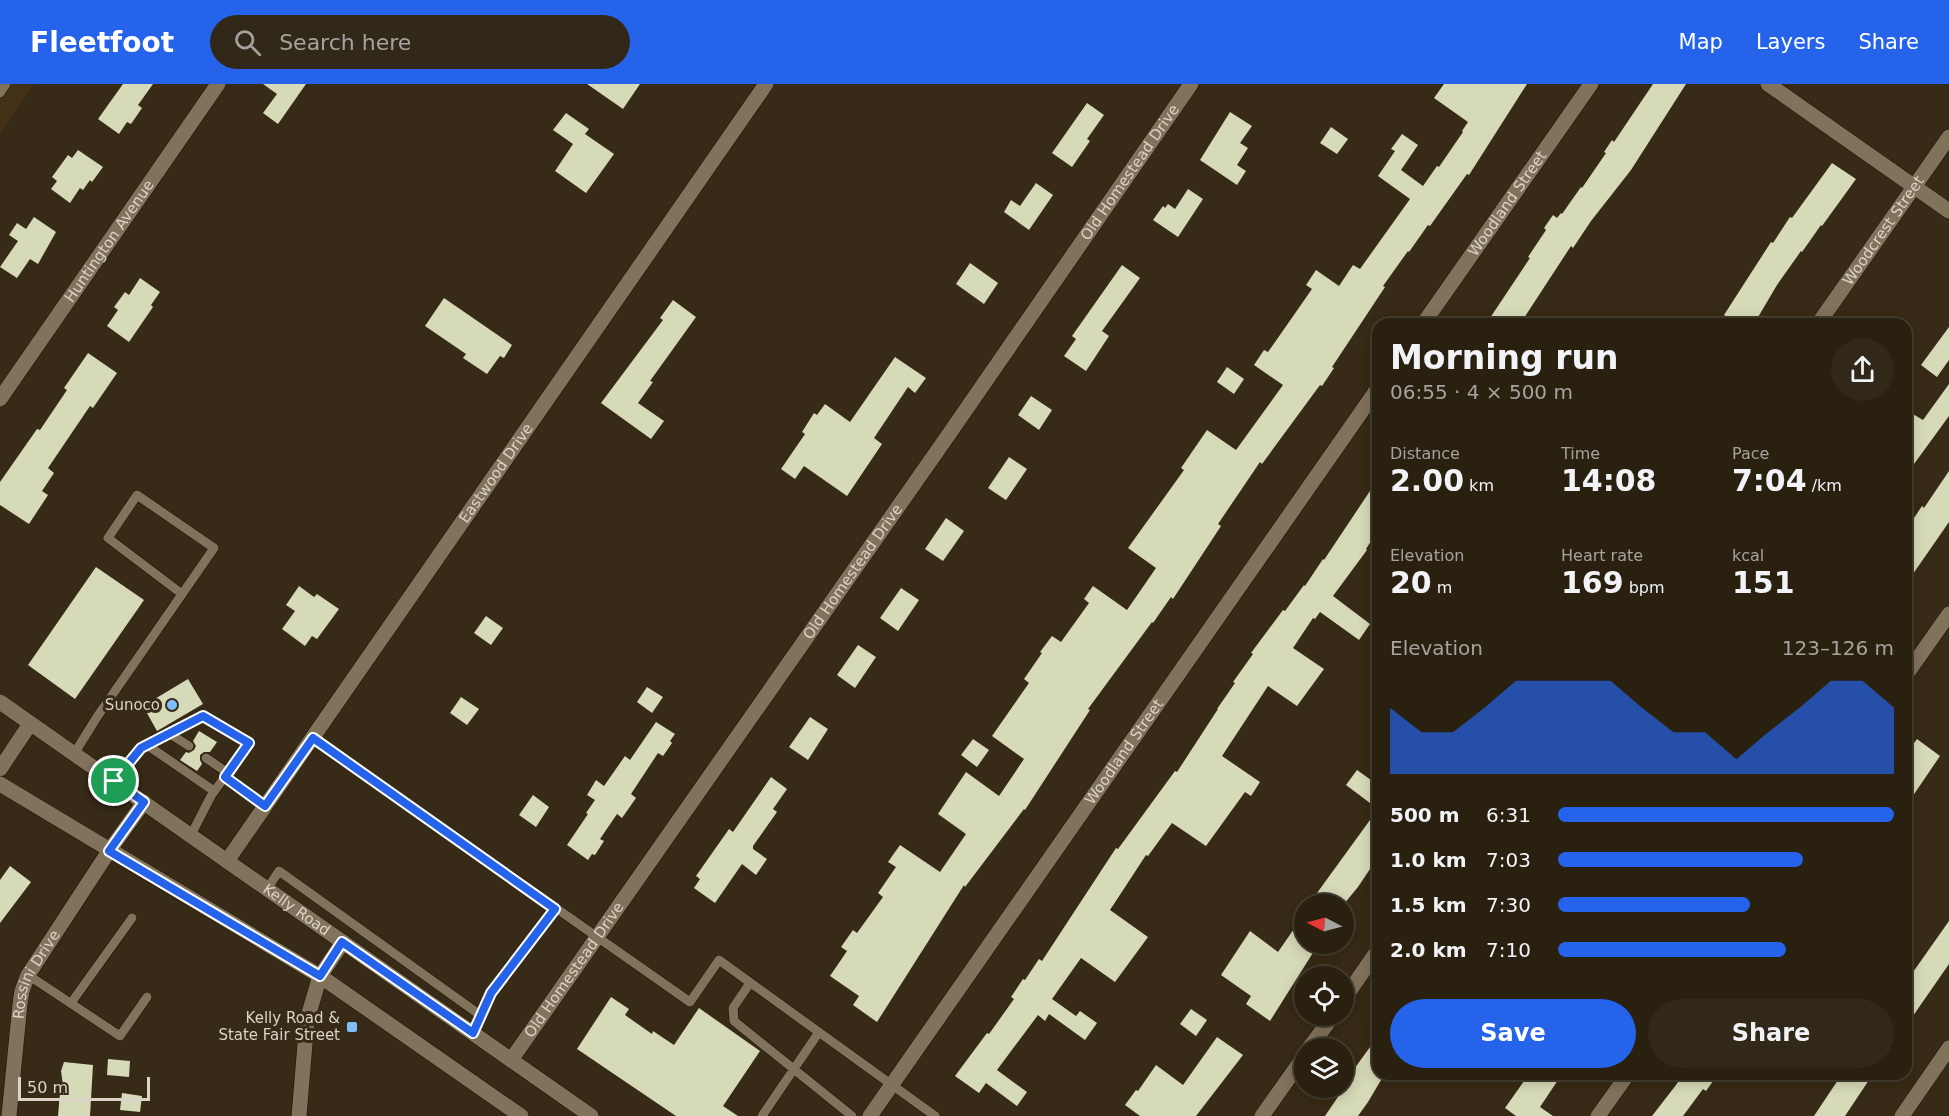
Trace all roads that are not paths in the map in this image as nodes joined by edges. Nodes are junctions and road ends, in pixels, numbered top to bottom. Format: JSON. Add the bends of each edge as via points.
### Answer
{"nodes":[{"id":1,"x":6,"y":84,"type":"edge"},
{"id":2,"x":218,"y":84,"type":"edge"},
{"id":3,"x":766,"y":84,"type":"edge"},
{"id":4,"x":1191,"y":84,"type":"edge"},
{"id":5,"x":1591,"y":84,"type":"edge"},
{"id":6,"x":1768,"y":84,"type":"edge"},
{"id":7,"x":0,"y":93,"type":"edge"},
{"id":8,"x":1949,"y":137,"type":"edge"},
{"id":9,"x":1914,"y":187,"type":"junction"},
{"id":10,"x":1949,"y":211,"type":"edge"},
{"id":11,"x":1427,"y":318,"type":"edge"},
{"id":12,"x":1822,"y":318,"type":"edge"},
{"id":13,"x":1372,"y":397,"type":"edge"},
{"id":14,"x":0,"y":399,"type":"edge"},
{"id":15,"x":182,"y":594,"type":"junction"},
{"id":16,"x":1949,"y":614,"type":"edge"},
{"id":17,"x":1912,"y":666,"type":"edge"},
{"id":18,"x":0,"y":702,"type":"edge"},
{"id":19,"x":30,"y":724,"type":"junction"},
{"id":20,"x":170,"y":734,"type":"junction"},
{"id":21,"x":313,"y":738,"type":"junction"},
{"id":22,"x":147,"y":745,"type":"junction"},
{"id":23,"x":189,"y":746,"type":"dead end"},
{"id":24,"x":74,"y":754,"type":"junction"},
{"id":25,"x":206,"y":758,"type":"dead end"},
{"id":26,"x":0,"y":769,"type":"edge"},
{"id":27,"x":226,"y":775,"type":"junction"},
{"id":28,"x":114,"y":781,"type":"junction"},
{"id":29,"x":0,"y":784,"type":"edge"},
{"id":30,"x":214,"y":791,"type":"junction"},
{"id":31,"x":144,"y":802,"type":"junction"},
{"id":32,"x":265,"y":806,"type":"junction"},
{"id":33,"x":191,"y":835,"type":"junction"},
{"id":34,"x":109,"y":851,"type":"junction"},
{"id":35,"x":227,"y":861,"type":"junction"},
{"id":36,"x":267,"y":889,"type":"junction"},
{"id":37,"x":555,"y":909,"type":"junction"},
{"id":38,"x":132,"y":918,"type":"dead end"},
{"id":39,"x":596,"y":938,"type":"junction"},
{"id":40,"x":342,"y":942,"type":"junction"},
{"id":41,"x":1372,"y":959,"type":"edge"},
{"id":42,"x":28,"y":975,"type":"junction"},
{"id":43,"x":320,"y":976,"type":"junction"},
{"id":44,"x":750,"y":983,"type":"junction"},
{"id":45,"x":1354,"y":985,"type":"edge"},
{"id":46,"x":147,"y":997,"type":"dead end"},
{"id":47,"x":71,"y":1003,"type":"junction"},
{"id":48,"x":480,"y":1016,"type":"junction"},
{"id":49,"x":819,"y":1032,"type":"junction"},
{"id":50,"x":473,"y":1033,"type":"junction"},
{"id":51,"x":1949,"y":1048,"type":"edge"},
{"id":52,"x":511,"y":1060,"type":"junction"},
{"id":53,"x":794,"y":1069,"type":"junction"},
{"id":54,"x":1294,"y":1071,"type":"edge"},
{"id":55,"x":1624,"y":1080,"type":"edge"},
{"id":56,"x":892,"y":1085,"type":"junction"},
{"id":57,"x":9,"y":1116,"type":"edge"},
{"id":58,"x":299,"y":1116,"type":"edge"},
{"id":59,"x":520,"y":1116,"type":"edge"},
{"id":60,"x":591,"y":1116,"type":"edge"},
{"id":61,"x":762,"y":1116,"type":"edge"},
{"id":62,"x":852,"y":1116,"type":"edge"},
{"id":63,"x":870,"y":1116,"type":"edge"},
{"id":64,"x":933,"y":1116,"type":"edge"},
{"id":65,"x":1262,"y":1116,"type":"edge"},
{"id":66,"x":1598,"y":1116,"type":"edge"},
{"id":67,"x":1902,"y":1116,"type":"edge"}],
"edges":[{"from":1,"to":7,"type":"lane"},
{"from":2,"to":14,"type":"street","name":"Huntington Avenue"},
{"from":3,"to":21,"type":"street","name":"Eastwood Drive"},
{"from":4,"to":39,"type":"street","name":"Old Homestead Drive"},
{"from":5,"to":11,"type":"street","name":"Woodland Street"},
{"from":6,"to":9,"type":"street"},
{"from":8,"to":9,"type":"street","name":"Woodcrest Street"},
{"from":9,"to":10,"type":"street"},
{"from":9,"to":12,"type":"street","name":"Woodcrest Street"},
{"from":13,"to":56,"type":"street","name":"Woodland Street"},
{"from":15,"to":15,"type":"lane","via":[[214,548],[137,495],[108,538]]},
{"from":15,"to":24,"type":"lane"},
{"from":16,"to":17,"type":"street"},
{"from":18,"to":19,"type":"street","name":"Kelly Road"},
{"from":19,"to":24,"type":"street","name":"Kelly Road"},
{"from":19,"to":26,"type":"street"},
{"from":20,"to":22,"type":"lane"},
{"from":20,"to":23,"type":"lane"},
{"from":20,"to":27,"type":"lane","via":[[203,716],[249,743]]},
{"from":21,"to":32,"type":"street","name":"Eastwood Drive"},
{"from":21,"to":37,"type":"lane"},
{"from":22,"to":28,"type":"lane"},
{"from":22,"to":30,"type":"lane"},
{"from":24,"to":28,"type":"street","name":"Kelly Road"},
{"from":25,"to":27,"type":"lane"},
{"from":27,"to":30,"type":"lane"},
{"from":27,"to":32,"type":"lane"},
{"from":28,"to":31,"type":"street","name":"Kelly Road"},
{"from":29,"to":34,"type":"street"},
{"from":30,"to":33,"type":"lane"},
{"from":31,"to":33,"type":"street","name":"Kelly Road"},
{"from":31,"to":34,"type":"street","name":"Rossini Drive"},
{"from":32,"to":35,"type":"street","name":"Eastwood Drive"},
{"from":33,"to":35,"type":"street","name":"Kelly Road"},
{"from":34,"to":42,"type":"street","name":"Rossini Drive"},
{"from":34,"to":43,"type":"street"},
{"from":35,"to":36,"type":"street","name":"Kelly Road"},
{"from":36,"to":40,"type":"street","name":"Kelly Road"},
{"from":36,"to":48,"type":"lane","via":[[279,872]]},
{"from":37,"to":39,"type":"lane"},
{"from":37,"to":48,"type":"lane","via":[[491,993]]},
{"from":38,"to":47,"type":"lane"},
{"from":39,"to":44,"type":"lane","via":[[690,1002],[719,960]]},
{"from":39,"to":52,"type":"street","name":"Old Homestead Drive"},
{"from":40,"to":43,"type":"street"},
{"from":40,"to":50,"type":"street","name":"Kelly Road"},
{"from":41,"to":45,"type":"street"},
{"from":42,"to":47,"type":"lane"},
{"from":42,"to":57,"type":"street","name":"Rossini Drive","via":[[20,1004]]},
{"from":43,"to":58,"type":"street","via":[[307,1020]]},
{"from":43,"to":59,"type":"street"},
{"from":44,"to":49,"type":"lane"},
{"from":44,"to":53,"type":"lane","via":[[733,1008],[734,1021]]},
{"from":46,"to":47,"type":"lane","via":[[120,1036]]},
{"from":48,"to":50,"type":"lane"},
{"from":49,"to":53,"type":"lane"},
{"from":49,"to":56,"type":"lane"},
{"from":50,"to":52,"type":"street","name":"Kelly Road"},
{"from":51,"to":67,"type":"street"},
{"from":52,"to":60,"type":"street","name":"Kelly Road"},
{"from":53,"to":61,"type":"lane"},
{"from":53,"to":62,"type":"lane"},
{"from":54,"to":65,"type":"street"},
{"from":55,"to":66,"type":"street"},
{"from":56,"to":63,"type":"street","name":"Woodland Street"},
{"from":56,"to":64,"type":"lane"}]}
